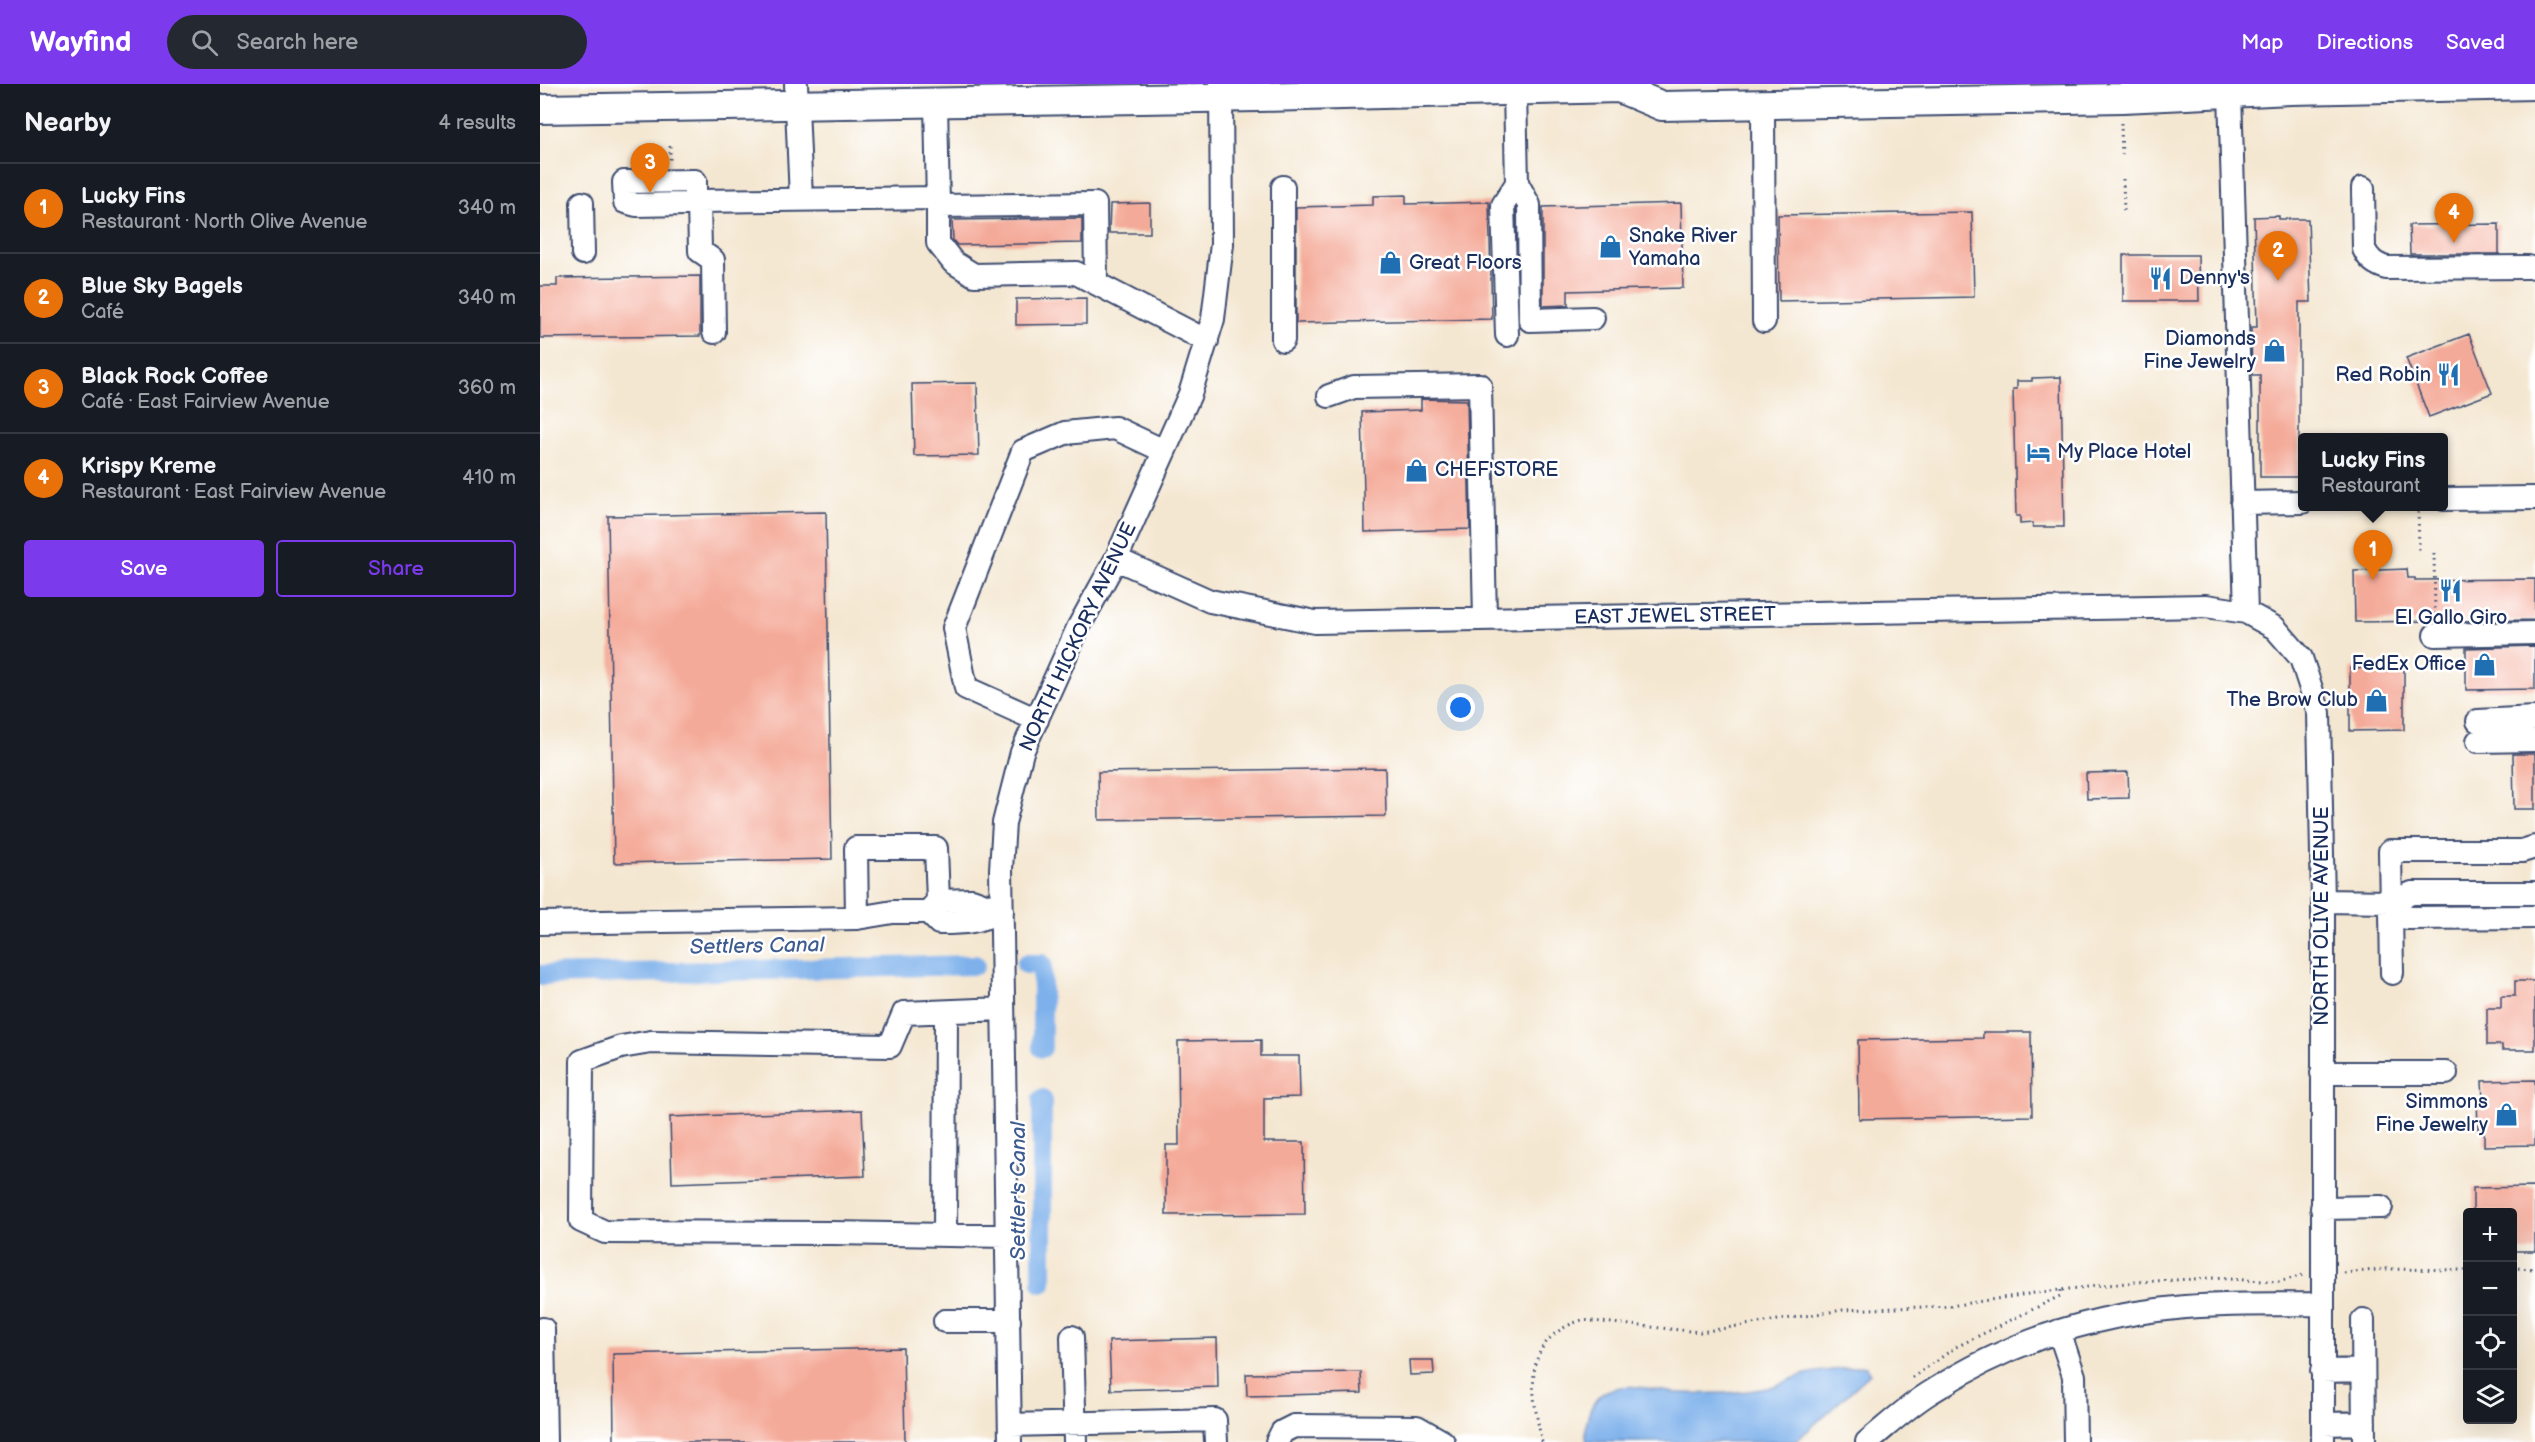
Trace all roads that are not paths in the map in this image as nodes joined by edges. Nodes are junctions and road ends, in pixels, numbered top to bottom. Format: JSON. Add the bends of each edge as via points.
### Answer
{"nodes":[{"id":1,"x":2535,"y":85,"type":"edge"},
{"id":2,"x":1624,"y":86,"type":"edge"},
{"id":3,"x":1221,"y":91,"type":"edge"},
{"id":4,"x":1515,"y":91,"type":"junction"},
{"id":5,"x":2230,"y":93,"type":"junction"},
{"id":6,"x":796,"y":94,"type":"edge"},
{"id":7,"x":936,"y":102,"type":"junction"},
{"id":8,"x":1763,"y":104,"type":"junction"},
{"id":9,"x":540,"y":109,"type":"edge"},
{"id":10,"x":1517,"y":183,"type":"junction"},
{"id":11,"x":1283,"y":187,"type":"dead end"},
{"id":12,"x":2363,"y":188,"type":"dead end"},
{"id":13,"x":801,"y":199,"type":"junction"},
{"id":14,"x":938,"y":202,"type":"junction"},
{"id":15,"x":582,"y":203,"type":"dead end"},
{"id":16,"x":583,"y":254,"type":"dead end"},
{"id":17,"x":2528,"y":267,"type":"dead end"},
{"id":18,"x":1096,"y":282,"type":"junction"},
{"id":19,"x":1593,"y":318,"type":"dead end"},
{"id":20,"x":1764,"y":321,"type":"dead end"},
{"id":21,"x":714,"y":332,"type":"dead end"},
{"id":22,"x":1507,"y":335,"type":"dead end"},
{"id":23,"x":1283,"y":340,"type":"dead end"},
{"id":24,"x":1207,"y":341,"type":"junction"},
{"id":25,"x":1329,"y":396,"type":"dead end"},
{"id":26,"x":1164,"y":451,"type":"junction"},
{"id":27,"x":2535,"y":498,"type":"edge"},
{"id":28,"x":2448,"y":499,"type":"edge"},
{"id":29,"x":2298,"y":502,"type":"edge"},
{"id":30,"x":2242,"y":503,"type":"junction"},
{"id":31,"x":1116,"y":559,"type":"junction"},
{"id":32,"x":2246,"y":612,"type":"junction"},
{"id":33,"x":1485,"y":619,"type":"junction"},
{"id":34,"x":2535,"y":633,"type":"edge"},
{"id":35,"x":2435,"y":635,"type":"road end"},
{"id":36,"x":2535,"y":718,"type":"edge"},
{"id":37,"x":1037,"y":720,"type":"junction"},
{"id":38,"x":2535,"y":740,"type":"edge"},
{"id":39,"x":2535,"y":847,"type":"edge"},
{"id":40,"x":2535,"y":893,"type":"edge"},
{"id":41,"x":2323,"y":901,"type":"junction"},
{"id":42,"x":2391,"y":902,"type":"junction"},
{"id":43,"x":933,"y":906,"type":"junction"},
{"id":44,"x":1002,"y":912,"type":"junction"},
{"id":45,"x":2535,"y":917,"type":"edge"},
{"id":46,"x":857,"y":918,"type":"junction"},
{"id":47,"x":540,"y":923,"type":"edge"},
{"id":48,"x":2392,"y":973,"type":"dead end"},
{"id":49,"x":1003,"y":1009,"type":"junction"},
{"id":50,"x":946,"y":1012,"type":"junction"},
{"id":51,"x":2322,"y":1073,"type":"junction"},
{"id":52,"x":2446,"y":1073,"type":"dead end"},
{"id":53,"x":2380,"y":1207,"type":"dead end"},
{"id":54,"x":2322,"y":1208,"type":"junction"},
{"id":55,"x":945,"y":1235,"type":"junction"},
{"id":56,"x":1007,"y":1236,"type":"junction"},
{"id":57,"x":2322,"y":1305,"type":"junction"},
{"id":58,"x":2363,"y":1320,"type":"dead end"},
{"id":59,"x":945,"y":1321,"type":"dead end"},
{"id":60,"x":1009,"y":1321,"type":"junction"},
{"id":61,"x":543,"y":1329,"type":"dead end"},
{"id":62,"x":2059,"y":1331,"type":"junction"},
{"id":63,"x":1072,"y":1337,"type":"dead end"},
{"id":64,"x":2363,"y":1370,"type":"junction"},
{"id":65,"x":2322,"y":1371,"type":"junction"},
{"id":66,"x":2364,"y":1432,"type":"edge"},
{"id":67,"x":1010,"y":1433,"type":"edge"},
{"id":68,"x":1075,"y":1433,"type":"edge"},
{"id":69,"x":2323,"y":1433,"type":"edge"},
{"id":70,"x":1881,"y":1438,"type":"edge"},
{"id":71,"x":545,"y":1442,"type":"edge"},
{"id":72,"x":1216,"y":1442,"type":"edge"},
{"id":73,"x":1277,"y":1442,"type":"edge"},
{"id":74,"x":1443,"y":1442,"type":"edge"},
{"id":75,"x":2075,"y":1442,"type":"edge"}],
"edges":[{"from":1,"to":5,"type":"main road"},
{"from":2,"to":4,"type":"main road"},
{"from":2,"to":8,"type":"main road","via":[[1662,106]]},
{"from":3,"to":4,"type":"main road"},
{"from":3,"to":7,"type":"main road"},
{"from":3,"to":24,"type":"street","name":"NORTH HICKORY AVENUE","via":[[1222,244]]},
{"from":4,"to":10,"type":"street"},
{"from":5,"to":8,"type":"main road"},
{"from":5,"to":30,"type":"street"},
{"from":6,"to":7,"type":"main road"},
{"from":6,"to":9,"type":"main road"},
{"from":6,"to":13,"type":"street"},
{"from":7,"to":14,"type":"street"},
{"from":8,"to":20,"type":"street"},
{"from":10,"to":19,"type":"street","via":[[1529,205],[1530,320]]},
{"from":10,"to":22,"type":"street","via":[[1503,205]]},
{"from":11,"to":23,"type":"street"},
{"from":12,"to":17,"type":"street","via":[[2364,249],[2375,264],[2386,268]]},
{"from":13,"to":14,"type":"street"},
{"from":13,"to":21,"type":"street","via":[[699,201],[700,251],[713,260]]},
{"from":14,"to":18,"type":"street","via":[[938,243],[953,262],[974,275],[1076,273]]},
{"from":14,"to":18,"type":"street","via":[[1095,204]]},
{"from":15,"to":16,"type":"street"},
{"from":18,"to":24,"type":"street"},
{"from":24,"to":26,"type":"street","name":"NORTH HICKORY AVENUE","via":[[1190,394]]},
{"from":25,"to":33,"type":"street","via":[[1354,387],[1480,385]]},
{"from":26,"to":31,"type":"street","name":"NORTH HICKORY AVENUE"},
{"from":26,"to":37,"type":"street","via":[[1115,428],[1065,433],[1023,451],[954,628],[966,688]]},
{"from":27,"to":28,"type":"street"},
{"from":29,"to":30,"type":"street"},
{"from":30,"to":32,"type":"street"},
{"from":31,"to":33,"type":"street","name":"EAST JEWEL STREET","via":[[1210,601],[1315,622]]},
{"from":31,"to":37,"type":"street","name":"NORTH HICKORY AVENUE","via":[[1078,628]]},
{"from":32,"to":33,"type":"street","name":"EAST JEWEL STREET","via":[[2206,606]]},
{"from":32,"to":41,"type":"street","name":"NORTH OLIVE AVENUE","via":[[2275,628],[2301,658],[2319,712]]},
{"from":34,"to":35,"type":"street"},
{"from":36,"to":38,"type":"street","via":[[2478,731]]},
{"from":37,"to":44,"type":"street","name":"NORTH HICKORY AVENUE","via":[[1022,752],[1004,824]]},
{"from":39,"to":42,"type":"street","via":[[2390,851]]},
{"from":40,"to":42,"type":"street","via":[[2412,892]]},
{"from":41,"to":42,"type":"street"},
{"from":41,"to":51,"type":"street","name":"NORTH OLIVE AVENUE"},
{"from":42,"to":45,"type":"street","via":[[2407,918]]},
{"from":42,"to":48,"type":"street"},
{"from":43,"to":44,"type":"street","via":[[972,900]]},
{"from":43,"to":46,"type":"street"},
{"from":43,"to":46,"type":"street","via":[[936,848],[856,849]]},
{"from":44,"to":49,"type":"street","name":"NORTH HICKORY AVENUE"},
{"from":46,"to":47,"type":"street"},
{"from":49,"to":50,"type":"street"},
{"from":49,"to":56,"type":"street","name":"NORTH HICKORY AVENUE"},
{"from":50,"to":55,"type":"street"},
{"from":50,"to":55,"type":"street","via":[[904,1013],[890,1046],[651,1042],[621,1047],[582,1061],[581,1221],[605,1232]]},
{"from":51,"to":52,"type":"street"},
{"from":51,"to":54,"type":"street","name":"NORTH OLIVE AVENUE"},
{"from":53,"to":54,"type":"street"},
{"from":54,"to":57,"type":"street","name":"NORTH OLIVE AVENUE"},
{"from":55,"to":56,"type":"street"},
{"from":56,"to":60,"type":"street","name":"NORTH HICKORY AVENUE"},
{"from":57,"to":62,"type":"street","via":[[2176,1308],[2115,1316]]},
{"from":57,"to":65,"type":"street","name":"NORTH OLIVE AVENUE"},
{"from":58,"to":64,"type":"street"},
{"from":59,"to":60,"type":"street"},
{"from":60,"to":67,"type":"street","name":"NORTH HICKORY AVENUE"},
{"from":61,"to":71,"type":"street"},
{"from":62,"to":70,"type":"street","via":[[1984,1362],[1931,1392]]},
{"from":62,"to":75,"type":"street","via":[[2074,1376]]},
{"from":63,"to":68,"type":"street"},
{"from":64,"to":65,"type":"street"},
{"from":64,"to":66,"type":"street"},
{"from":65,"to":69,"type":"street","name":"NORTH OLIVE AVENUE"},
{"from":66,"to":69,"type":"street"},
{"from":67,"to":68,"type":"street"},
{"from":68,"to":72,"type":"street","via":[[1215,1420]]},
{"from":73,"to":74,"type":"street","via":[[1282,1432],[1305,1426],[1417,1427]]}]}
